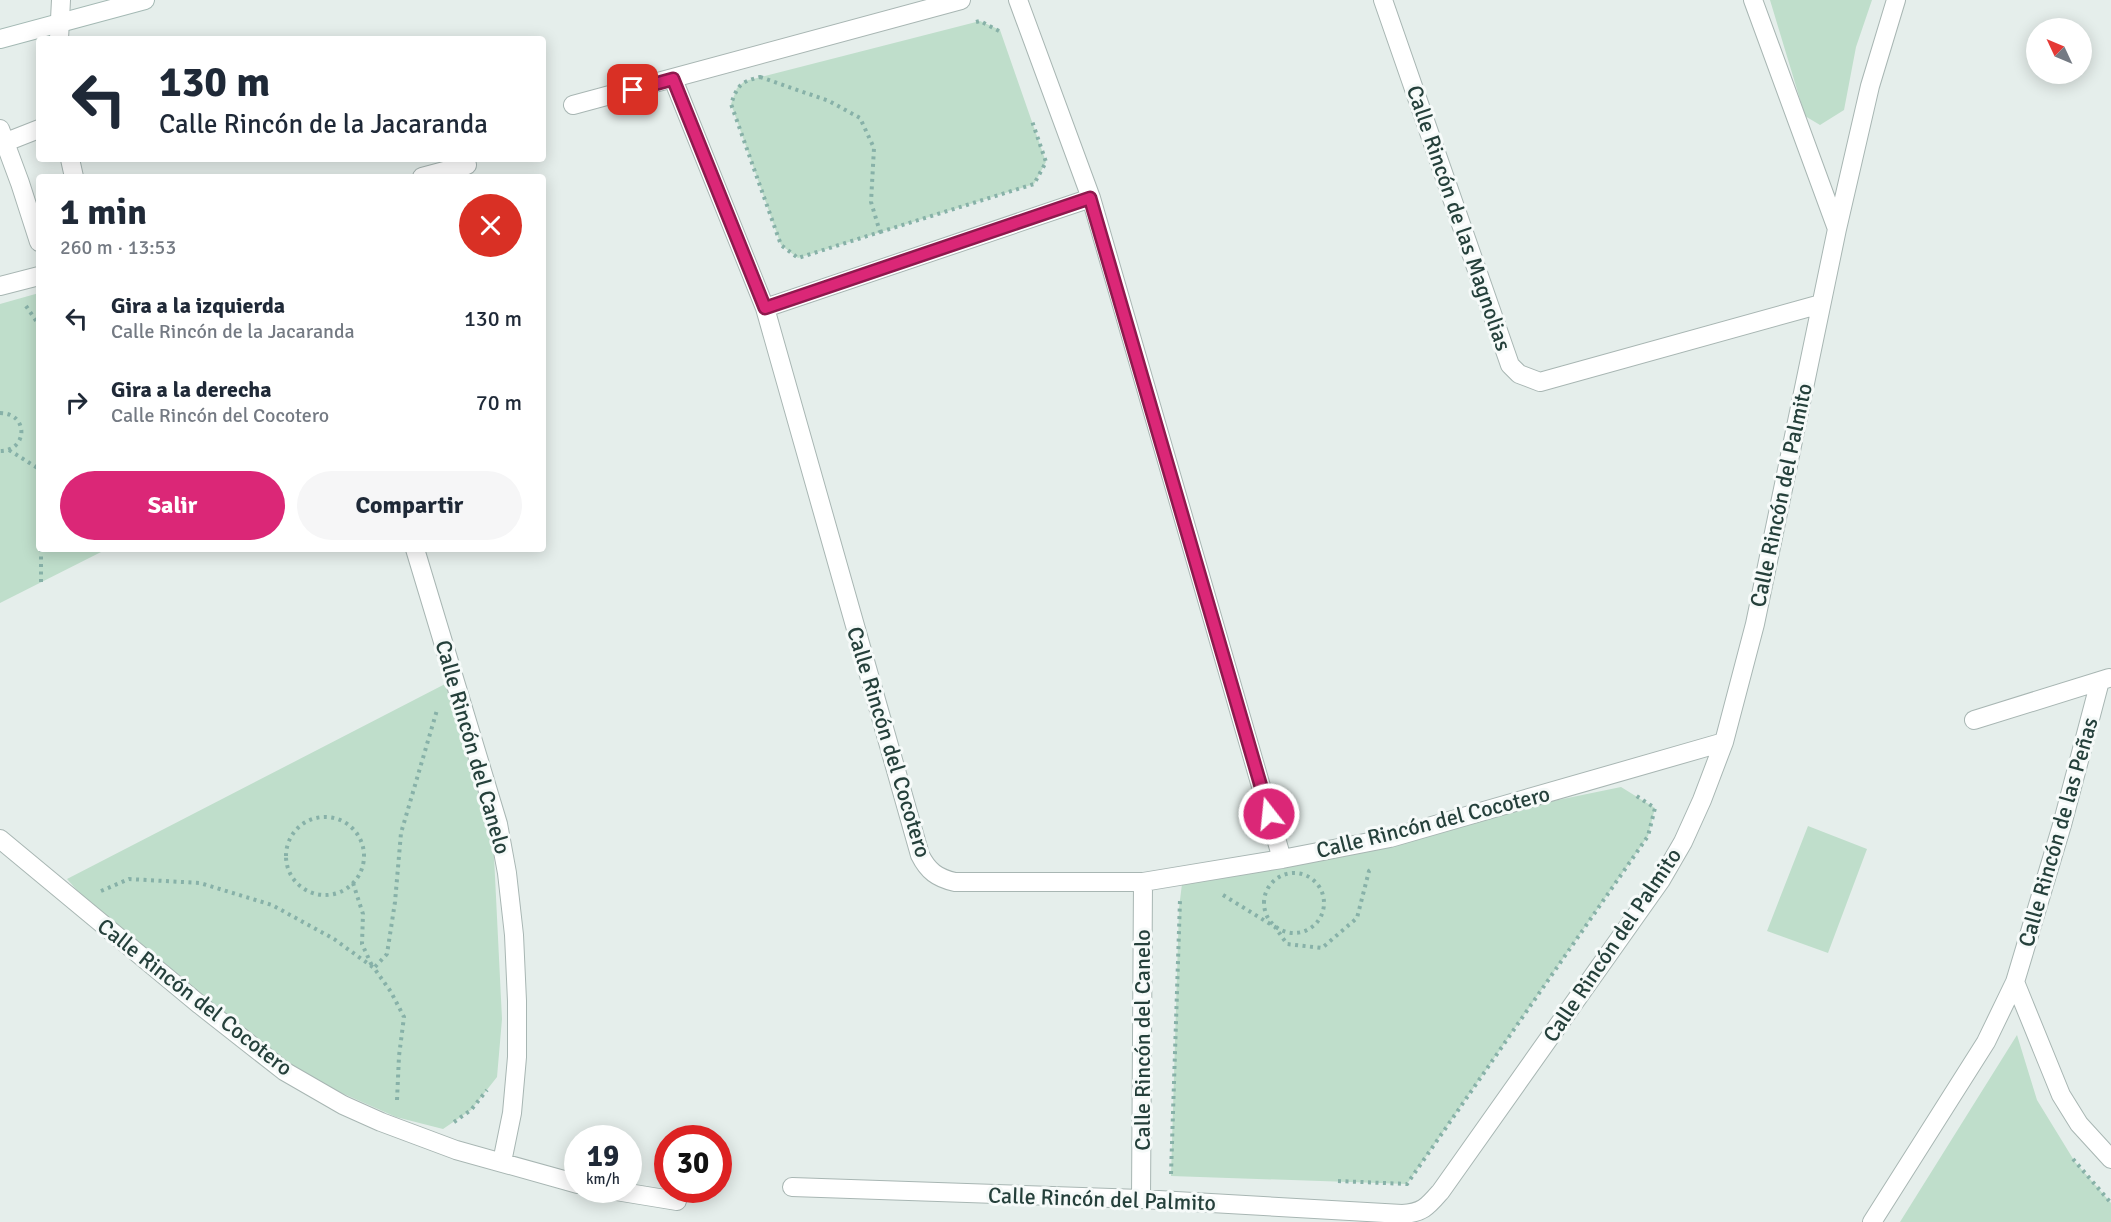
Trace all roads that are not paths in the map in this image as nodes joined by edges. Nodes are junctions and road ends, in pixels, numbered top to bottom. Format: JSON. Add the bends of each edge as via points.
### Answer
{"nodes":[{"id":1,"x":61,"y":0,"type":"edge"},
{"id":2,"x":145,"y":0,"type":"edge"},
{"id":3,"x":961,"y":0,"type":"edge"},
{"id":4,"x":1018,"y":0,"type":"edge"},
{"id":5,"x":1383,"y":0,"type":"edge"},
{"id":6,"x":1753,"y":0,"type":"edge"},
{"id":7,"x":1896,"y":0,"type":"edge"},
{"id":8,"x":59,"y":31,"type":"edge"},
{"id":9,"x":0,"y":39,"type":"edge"},
{"id":10,"x":673,"y":79,"type":"junction"},
{"id":11,"x":573,"y":105,"type":"dead end"},
{"id":12,"x":36,"y":130,"type":"edge"},
{"id":13,"x":3,"y":135,"type":"edge"},
{"id":14,"x":467,"y":165,"type":"dead end"},
{"id":15,"x":433,"y":174,"type":"edge"},
{"id":16,"x":1090,"y":198,"type":"junction"},
{"id":17,"x":1837,"y":229,"type":"junction"},
{"id":18,"x":36,"y":233,"type":"edge"},
{"id":19,"x":36,"y":277,"type":"edge"},
{"id":20,"x":0,"y":286,"type":"edge"},
{"id":21,"x":1821,"y":304,"type":"junction"},
{"id":22,"x":765,"y":308,"type":"junction"},
{"id":23,"x":416,"y":552,"type":"edge"},
{"id":24,"x":2105,"y":679,"type":"edge"},
{"id":25,"x":1974,"y":720,"type":"dead end"},
{"id":26,"x":1724,"y":742,"type":"junction"},
{"id":27,"x":0,"y":839,"type":"edge"},
{"id":28,"x":1282,"y":859,"type":"junction"},
{"id":29,"x":1143,"y":882,"type":"junction"},
{"id":30,"x":2015,"y":982,"type":"junction"},
{"id":31,"x":2111,"y":1159,"type":"edge"},
{"id":32,"x":502,"y":1162,"type":"junction"},
{"id":33,"x":564,"y":1180,"type":"edge"},
{"id":34,"x":792,"y":1187,"type":"dead end"},
{"id":35,"x":1141,"y":1199,"type":"junction"},
{"id":36,"x":1872,"y":1222,"type":"edge"}],
"edges":[{"from":1,"to":8,"type":"street"},
{"from":2,"to":8,"type":"street"},
{"from":3,"to":10,"type":"street"},
{"from":4,"to":16,"type":"street"},
{"from":5,"to":21,"type":"street","name":"Calle Rincón de las Magnolias","via":[[1510,365],[1519,374],[1540,382]]},
{"from":6,"to":17,"type":"street"},
{"from":7,"to":17,"type":"street","name":"Calle Rincón del Palmito","via":[[1870,86]]},
{"from":8,"to":9,"type":"street"},
{"from":10,"to":11,"type":"street"},
{"from":10,"to":22,"type":"street","name":"Calle Rincón del Cocotero"},
{"from":12,"to":13,"type":"street"},
{"from":13,"to":18,"type":"street"},
{"from":14,"to":15,"type":"street"},
{"from":16,"to":22,"type":"street"},
{"from":16,"to":28,"type":"street"},
{"from":17,"to":21,"type":"street","name":"Calle Rincón del Palmito"},
{"from":19,"to":20,"type":"street"},
{"from":21,"to":26,"type":"street","name":"Calle Rincón del Palmito","via":[[1755,624]]},
{"from":22,"to":29,"type":"street","name":"Calle Rincón del Cocotero","via":[[925,866],[943,880],[955,882]]},
{"from":23,"to":32,"type":"street","name":"Calle Rincón del Canelo","via":[[498,824],[507,873],[514,935],[517,1057]]},
{"from":24,"to":25,"type":"street"},
{"from":24,"to":30,"type":"street","name":"Calle Rincón de las Peñas"},
{"from":26,"to":28,"type":"street","name":"Calle Rincón del Cocotero","via":[[1390,838]]},
{"from":26,"to":35,"type":"street","name":"Calle Rincón del Palmito","via":[[1702,801],[1661,880],[1441,1191],[1422,1210],[1402,1214]]},
{"from":27,"to":32,"type":"street","name":"Calle Rincón del Cocotero","via":[[284,1071],[381,1122],[456,1150]]},
{"from":28,"to":29,"type":"street","name":"Calle Rincón del Cocotero"},
{"from":29,"to":35,"type":"street","name":"Calle Rincón del Canelo"},
{"from":30,"to":31,"type":"street","via":[[2061,1095],[2079,1124]]},
{"from":30,"to":36,"type":"street","name":"Calle Rincón de las Peñas","via":[[1986,1042]]},
{"from":32,"to":33,"type":"street","name":"Calle Rincón del Cocotero"},
{"from":34,"to":35,"type":"street","name":"Calle Rincón del Palmito"}]}
